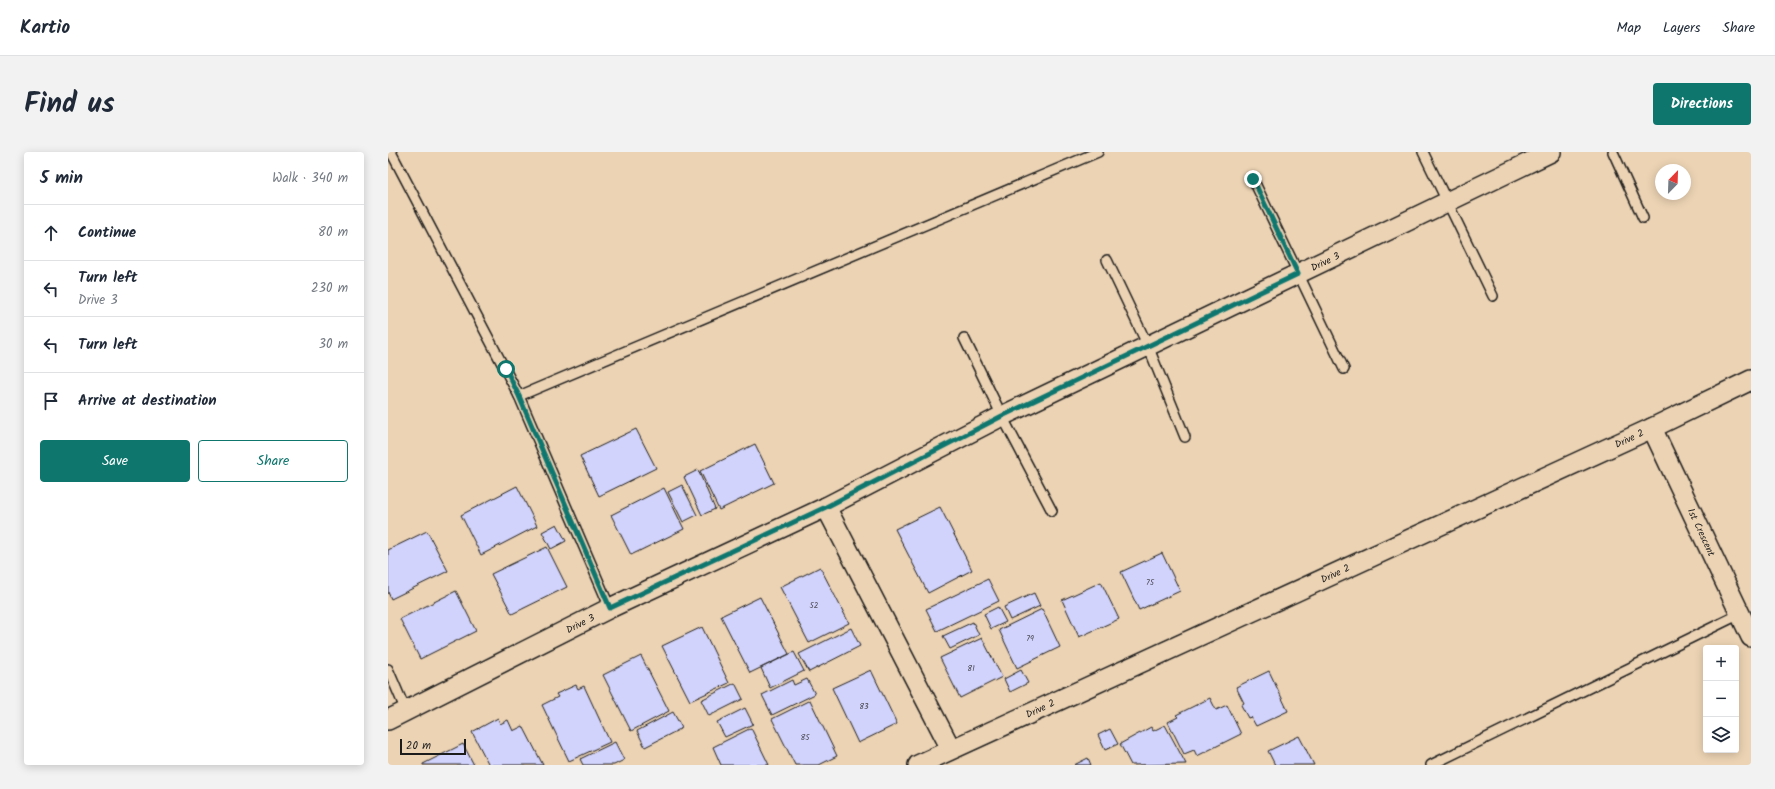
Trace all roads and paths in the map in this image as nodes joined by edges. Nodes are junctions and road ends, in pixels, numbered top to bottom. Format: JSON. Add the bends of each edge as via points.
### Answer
{"nodes":[{"id":1,"x":391,"y":152,"type":"edge"},
{"id":2,"x":1098,"y":152,"type":"edge"},
{"id":3,"x":1423,"y":152,"type":"edge"},
{"id":4,"x":1551,"y":152,"type":"edge"},
{"id":5,"x":1613,"y":152,"type":"edge"},
{"id":6,"x":1253,"y":179,"type":"dead end"},
{"id":7,"x":1448,"y":202,"type":"junction"},
{"id":8,"x":1643,"y":218,"type":"dead end"},
{"id":9,"x":1108,"y":260,"type":"dead end"},
{"id":10,"x":1298,"y":274,"type":"junction"},
{"id":11,"x":1493,"y":296,"type":"dead end"},
{"id":12,"x":964,"y":338,"type":"dead end"},
{"id":13,"x":1148,"y":346,"type":"junction"},
{"id":14,"x":1344,"y":369,"type":"dead end"},
{"id":15,"x":1751,"y":380,"type":"edge"},
{"id":16,"x":519,"y":396,"type":"junction"},
{"id":17,"x":1002,"y":416,"type":"junction"},
{"id":18,"x":1652,"y":428,"type":"junction"},
{"id":19,"x":1185,"y":437,"type":"dead end"},
{"id":20,"x":826,"y":507,"type":"junction"},
{"id":21,"x":1052,"y":511,"type":"dead end"},
{"id":22,"x":610,"y":608,"type":"junction"},
{"id":23,"x":1740,"y":614,"type":"junction"},
{"id":24,"x":1751,"y":637,"type":"edge"},
{"id":25,"x":388,"y":669,"type":"edge"},
{"id":26,"x":406,"y":711,"type":"junction"},
{"id":27,"x":388,"y":720,"type":"edge"},
{"id":28,"x":951,"y":749,"type":"junction"},
{"id":29,"x":918,"y":765,"type":"edge"},
{"id":30,"x":1431,"y":765,"type":"edge"}],
"edges":[{"from":1,"to":16,"type":"lane"},
{"from":2,"to":16,"type":"lane"},
{"from":3,"to":7,"type":"lane"},
{"from":4,"to":7,"type":"street","name":"Drive 3"},
{"from":5,"to":8,"type":"lane"},
{"from":6,"to":10,"type":"lane"},
{"from":7,"to":10,"type":"street","name":"Drive 3"},
{"from":7,"to":11,"type":"lane"},
{"from":9,"to":13,"type":"lane"},
{"from":10,"to":13,"type":"street","name":"Drive 3"},
{"from":10,"to":14,"type":"lane"},
{"from":12,"to":17,"type":"lane"},
{"from":13,"to":17,"type":"street","name":"Drive 3"},
{"from":13,"to":19,"type":"lane"},
{"from":15,"to":18,"type":"street","name":"Drive 2"},
{"from":16,"to":22,"type":"lane"},
{"from":17,"to":20,"type":"street","name":"Drive 3"},
{"from":17,"to":21,"type":"lane"},
{"from":18,"to":23,"type":"street","name":"1st Crescent"},
{"from":18,"to":28,"type":"street","name":"Drive 2"},
{"from":20,"to":22,"type":"street","name":"Drive 3"},
{"from":20,"to":28,"type":"street"},
{"from":22,"to":26,"type":"street","name":"Drive 3"},
{"from":23,"to":24,"type":"street","name":"1st Crescent"},
{"from":23,"to":30,"type":"lane"},
{"from":25,"to":26,"type":"lane"},
{"from":26,"to":27,"type":"street","name":"Drive 3"},
{"from":28,"to":29,"type":"street","name":"Drive 2"}]}
